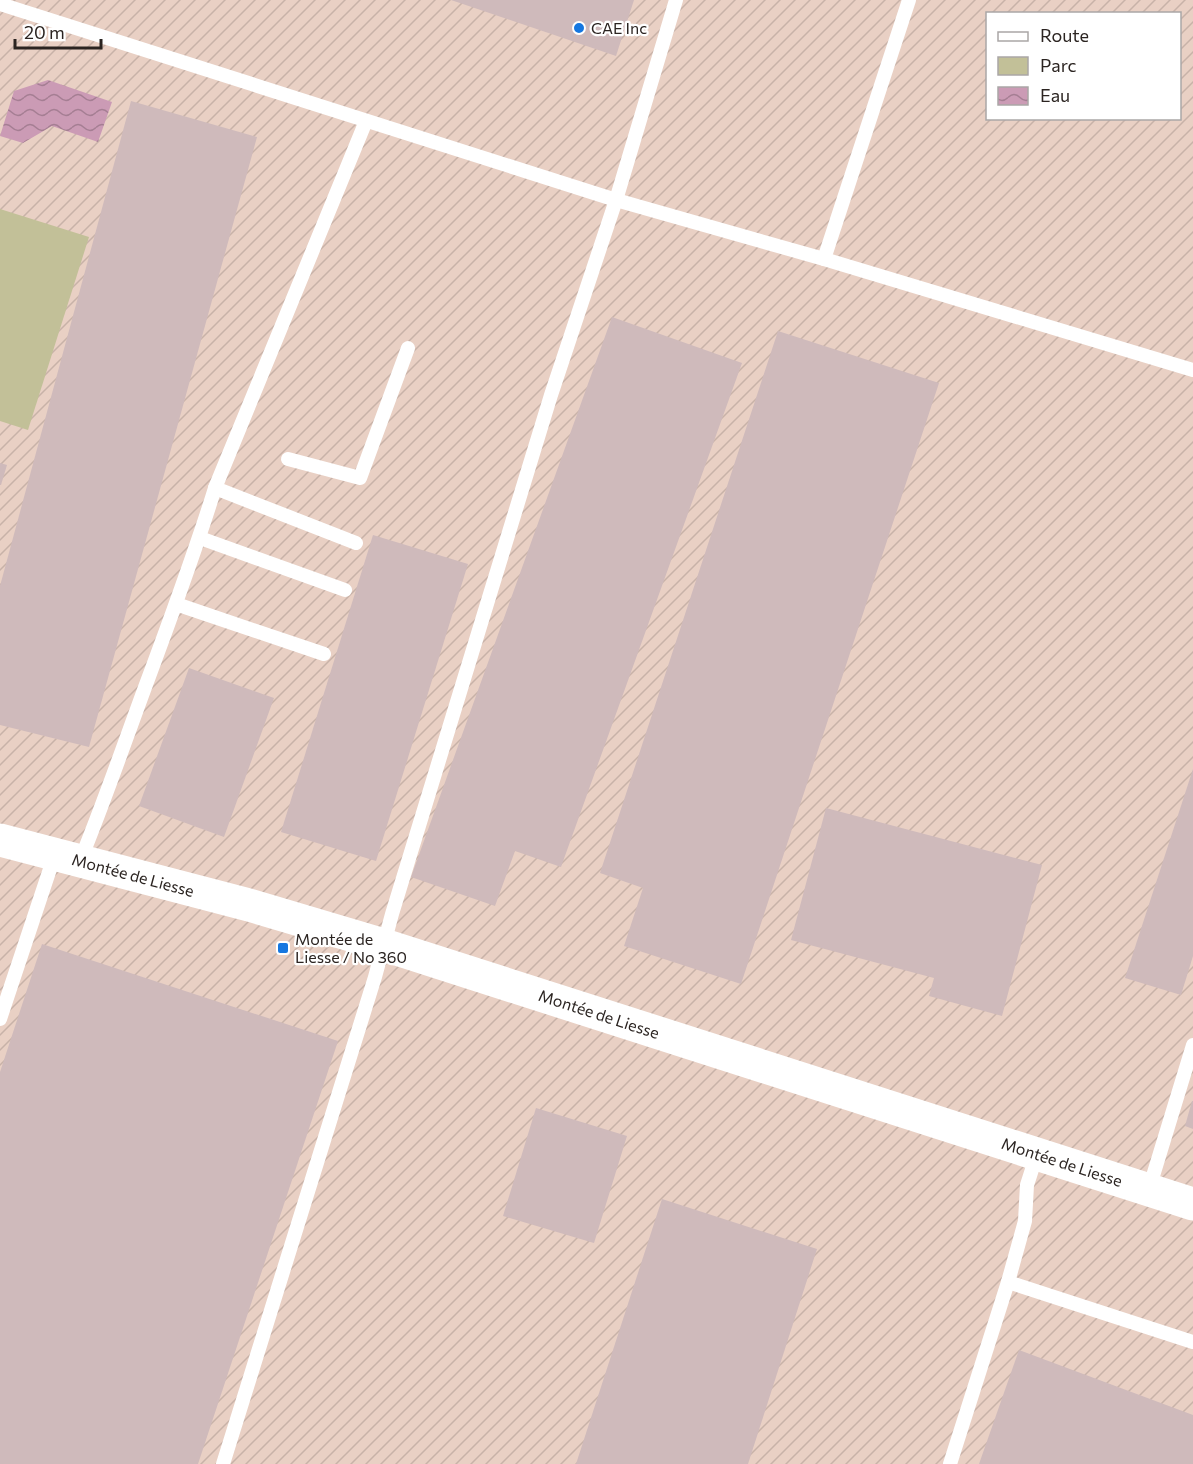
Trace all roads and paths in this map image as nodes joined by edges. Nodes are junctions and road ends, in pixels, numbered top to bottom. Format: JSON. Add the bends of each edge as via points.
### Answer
{"nodes":[{"id":1,"x":676,"y":0,"type":"edge"},
{"id":2,"x":909,"y":0,"type":"edge"},
{"id":3,"x":0,"y":4,"type":"edge"},
{"id":4,"x":366,"y":120,"type":"junction"},
{"id":5,"x":615,"y":200,"type":"junction"},
{"id":6,"x":825,"y":259,"type":"junction"},
{"id":7,"x":408,"y":348,"type":"dead end"},
{"id":8,"x":1193,"y":370,"type":"edge"},
{"id":9,"x":288,"y":459,"type":"dead end"},
{"id":10,"x":215,"y":488,"type":"junction"},
{"id":11,"x":200,"y":537,"type":"junction"},
{"id":12,"x":357,"y":543,"type":"dead end"},
{"id":13,"x":345,"y":590,"type":"dead end"},
{"id":14,"x":176,"y":604,"type":"junction"},
{"id":15,"x":324,"y":654,"type":"dead end"},
{"id":16,"x":0,"y":840,"type":"edge"},
{"id":17,"x":67,"y":858,"type":"junction"},
{"id":18,"x":384,"y":945,"type":"junction"},
{"id":19,"x":0,"y":1019,"type":"edge"},
{"id":20,"x":1193,"y":1045,"type":"edge"},
{"id":21,"x":1037,"y":1154,"type":"junction"},
{"id":22,"x":1149,"y":1189,"type":"junction"},
{"id":23,"x":1193,"y":1204,"type":"edge"},
{"id":24,"x":1008,"y":1281,"type":"junction"},
{"id":25,"x":1193,"y":1342,"type":"edge"},
{"id":26,"x":223,"y":1464,"type":"edge"},
{"id":27,"x":950,"y":1464,"type":"edge"}],
"edges":[{"from":1,"to":5,"type":"lane"},
{"from":2,"to":6,"type":"lane"},
{"from":3,"to":4,"type":"lane"},
{"from":4,"to":5,"type":"lane"},
{"from":4,"to":10,"type":"lane"},
{"from":5,"to":6,"type":"lane"},
{"from":5,"to":18,"type":"lane","via":[[551,395]]},
{"from":6,"to":8,"type":"lane"},
{"from":7,"to":9,"type":"lane","via":[[360,478]]},
{"from":10,"to":11,"type":"lane"},
{"from":10,"to":12,"type":"lane"},
{"from":11,"to":13,"type":"lane"},
{"from":11,"to":14,"type":"lane"},
{"from":14,"to":15,"type":"lane"},
{"from":14,"to":17,"type":"lane","via":[[96,822]]},
{"from":16,"to":17,"type":"street","name":"Montée de Liesse"},
{"from":17,"to":18,"type":"street","name":"Montée de Liesse"},
{"from":17,"to":19,"type":"lane"},
{"from":18,"to":21,"type":"street","name":"Montée de Liesse"},
{"from":18,"to":26,"type":"lane"},
{"from":20,"to":22,"type":"lane"},
{"from":21,"to":22,"type":"street","name":"Montée de Liesse"},
{"from":21,"to":24,"type":"lane","via":[[1027,1185],[1025,1221]]},
{"from":22,"to":23,"type":"street","name":"Montée de Liesse"},
{"from":24,"to":25,"type":"lane"},
{"from":24,"to":27,"type":"lane"}]}
